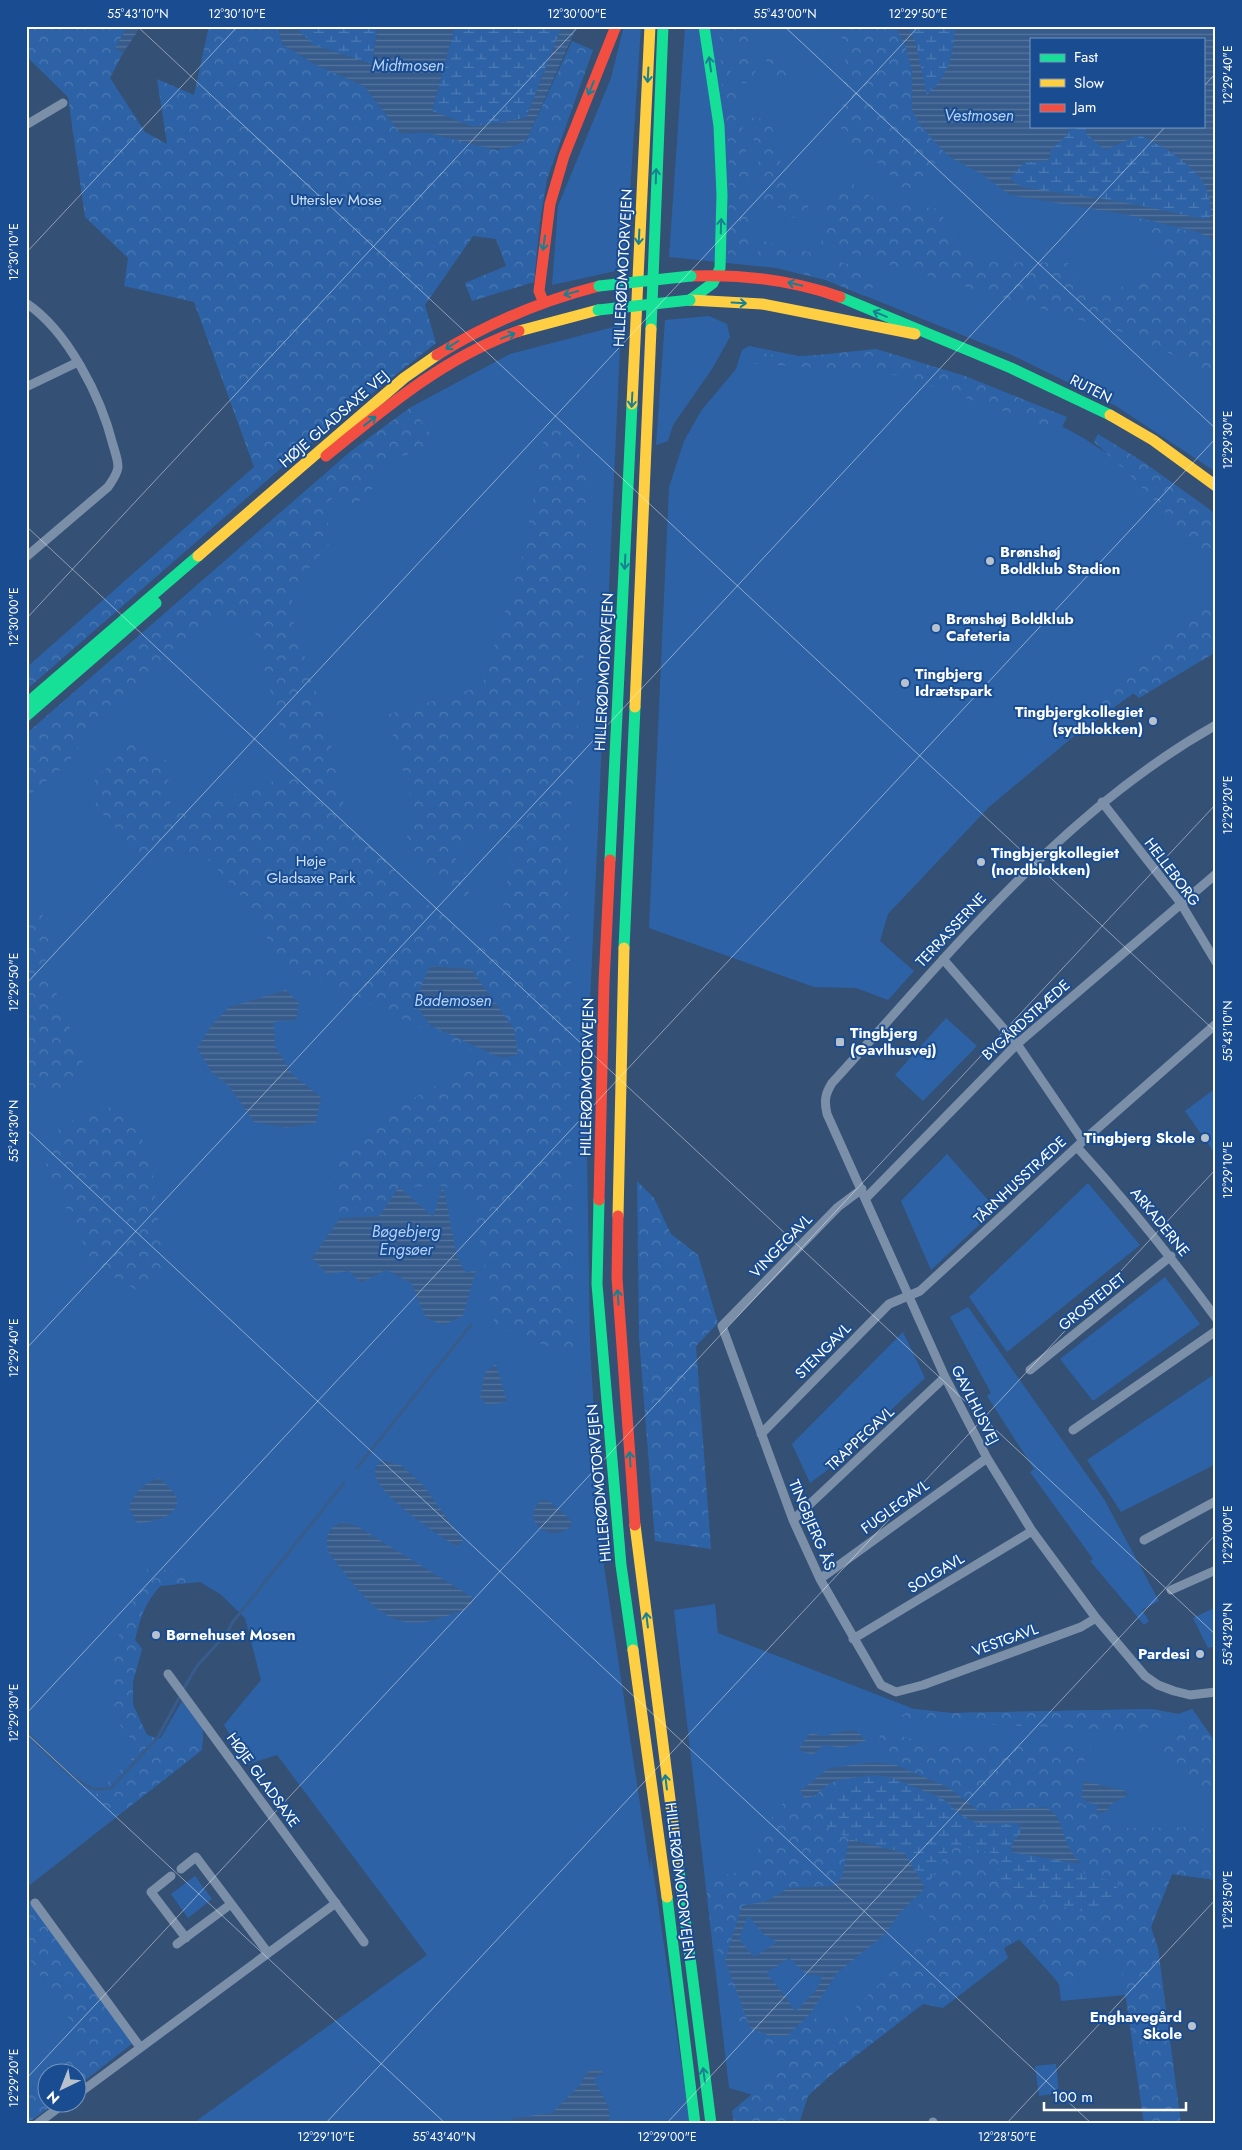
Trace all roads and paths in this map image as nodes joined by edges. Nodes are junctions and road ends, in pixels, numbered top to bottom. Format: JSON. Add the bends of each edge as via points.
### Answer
{"nodes":[{"id":1,"x":616,"y":26,"type":"edge"},
{"id":2,"x":650,"y":26,"type":"edge"},
{"id":3,"x":663,"y":26,"type":"edge"},
{"id":4,"x":704,"y":26,"type":"edge"},
{"id":5,"x":62,"y":103,"type":"dead end"},
{"id":6,"x":26,"y":125,"type":"edge"},
{"id":7,"x":719,"y":274,"type":"junction"},
{"id":8,"x":690,"y":300,"type":"junction"},
{"id":9,"x":543,"y":301,"type":"junction"},
{"id":10,"x":26,"y":304,"type":"edge"},
{"id":11,"x":570,"y":317,"type":"junction"},
{"id":12,"x":942,"y":339,"type":"junction"},
{"id":13,"x":78,"y":362,"type":"junction"},
{"id":14,"x":26,"y":387,"type":"edge"},
{"id":15,"x":1216,"y":486,"type":"edge"},
{"id":16,"x":26,"y":557,"type":"edge"},
{"id":17,"x":26,"y":704,"type":"edge"},
{"id":18,"x":26,"y":716,"type":"edge"},
{"id":19,"x":1216,"y":725,"type":"edge"},
{"id":20,"x":1102,"y":802,"type":"junction"},
{"id":21,"x":1216,"y":874,"type":"edge"},
{"id":22,"x":1180,"y":902,"type":"junction"},
{"id":23,"x":943,"y":959,"type":"junction"},
{"id":24,"x":1216,"y":962,"type":"edge"},
{"id":25,"x":1216,"y":1024,"type":"edge"},
{"id":26,"x":1017,"y":1044,"type":"junction"},
{"id":27,"x":825,"y":1102,"type":"joint"},
{"id":28,"x":1080,"y":1144,"type":"junction"},
{"id":29,"x":864,"y":1194,"type":"junction"},
{"id":30,"x":1171,"y":1256,"type":"junction"},
{"id":31,"x":909,"y":1295,"type":"junction"},
{"id":32,"x":1216,"y":1318,"type":"edge"},
{"id":33,"x":722,"y":1326,"type":"joint"},
{"id":34,"x":1216,"y":1331,"type":"edge"},
{"id":35,"x":1030,"y":1370,"type":"dead end"},
{"id":36,"x":945,"y":1378,"type":"junction"},
{"id":37,"x":1073,"y":1430,"type":"dead end"},
{"id":38,"x":761,"y":1434,"type":"junction"},
{"id":39,"x":987,"y":1458,"type":"junction"},
{"id":40,"x":1216,"y":1501,"type":"edge"},
{"id":41,"x":793,"y":1520,"type":"junction"},
{"id":42,"x":1032,"y":1531,"type":"junction"},
{"id":43,"x":1144,"y":1540,"type":"dead end"},
{"id":44,"x":1216,"y":1570,"type":"edge"},
{"id":45,"x":820,"y":1579,"type":"junction"},
{"id":46,"x":1170,"y":1590,"type":"dead end"},
{"id":47,"x":1096,"y":1618,"type":"junction"},
{"id":48,"x":853,"y":1639,"type":"junction"},
{"id":49,"x":168,"y":1674,"type":"dead end"},
{"id":50,"x":923,"y":1685,"type":"joint"},
{"id":51,"x":1216,"y":1692,"type":"edge"},
{"id":52,"x":181,"y":1869,"type":"dead end"},
{"id":53,"x":171,"y":1876,"type":"dead end"},
{"id":54,"x":35,"y":1903,"type":"dead end"},
{"id":55,"x":336,"y":1903,"type":"junction"},
{"id":56,"x":232,"y":1904,"type":"junction"},
{"id":57,"x":186,"y":1938,"type":"junction"},
{"id":58,"x":364,"y":1942,"type":"dead end"},
{"id":59,"x":177,"y":1944,"type":"dead end"},
{"id":60,"x":268,"y":1953,"type":"junction"},
{"id":61,"x":140,"y":2047,"type":"junction"},
{"id":62,"x":88,"y":2086,"type":"edge"},
{"id":63,"x":53,"y":2112,"type":"edge"},
{"id":64,"x":37,"y":2124,"type":"edge"},
{"id":65,"x":695,"y":2124,"type":"edge"},
{"id":66,"x":711,"y":2124,"type":"edge"}],
"edges":[{"from":1,"to":9,"type":"main road","one_way":true,"via":[[564,156],[550,204],[539,291]]},
{"from":2,"to":65,"type":"main road","name":"HILLERØDMOTORVEJEN","one_way":true,"via":[[604,983],[597,1284],[621,1565],[659,1832]]},
{"from":66,"to":3,"type":"main road","name":"HILLERØDMOTORVEJEN","one_way":true,"via":[[636,1535],[617,1278],[623,980]]},
{"from":7,"to":4,"type":"main road","one_way":true,"via":[[722,195],[719,126]]},
{"from":5,"to":6,"type":"street"},
{"from":7,"to":8,"type":"main road","via":[[708,288]]},
{"from":7,"to":9,"type":"main road","name":"HØJE GLADSAXE VEJ","one_way":true,"bridge":true,"via":[[599,286]]},
{"from":12,"to":7,"type":"main road","name":"RUTEN","one_way":true,"via":[[815,290],[765,278]]},
{"from":8,"to":11,"type":"main road","name":"HØJE GLADSAXE VEJ","bridge":true,"via":[[598,310]]},
{"from":8,"to":12,"type":"main road","name":"RUTEN","one_way":true,"via":[[762,304]]},
{"from":9,"to":11,"type":"main road","via":[[557,313]]},
{"from":9,"to":17,"type":"main road","name":"HØJE GLADSAXE VEJ","one_way":true,"via":[[460,340],[404,378]]},
{"from":10,"to":13,"type":"street","via":[[47,320]]},
{"from":18,"to":11,"type":"main road","name":"HØJE GLADSAXE VEJ","one_way":true,"via":[[327,456],[410,391],[493,342]]},
{"from":12,"to":15,"type":"main road","name":"RUTEN","via":[[1100,410],[1148,438]]},
{"from":13,"to":14,"type":"street"},
{"from":13,"to":16,"type":"street","via":[[111,436],[118,465],[116,475],[108,487]]},
{"from":19,"to":20,"type":"street","name":"TERRASSERNE"},
{"from":20,"to":22,"type":"street","name":"HELLEBORG"},
{"from":20,"to":23,"type":"street","name":"TERRASSERNE","via":[[1010,887]]},
{"from":21,"to":22,"type":"street","name":"BYGÅRDSTRÆDE"},
{"from":22,"to":24,"type":"street","name":"HELLEBORG"},
{"from":22,"to":26,"type":"street","name":"BYGÅRDSTRÆDE"},
{"from":23,"to":26,"type":"street","name":"ARKADERNE"},
{"from":23,"to":27,"type":"street","name":"TERRASSERNE","via":[[832,1082]]},
{"from":25,"to":28,"type":"street","name":"TÅRNHUSSTRÆDE"},
{"from":26,"to":28,"type":"street","name":"ARKADERNE"},
{"from":26,"to":29,"type":"street","name":"BYGÅRDSTRÆDE"},
{"from":27,"to":29,"type":"street","name":"GAVLHUSVEJ","via":[[827,1114]]},
{"from":28,"to":30,"type":"street","name":"ARKADERNE"},
{"from":28,"to":31,"type":"street","name":"TÅRNHUSSTRÆDE","via":[[920,1291]]},
{"from":29,"to":31,"type":"street","name":"GAVLHUSVEJ"},
{"from":29,"to":33,"type":"street","name":"VINGEGAVL","via":[[838,1207]]},
{"from":30,"to":32,"type":"street","name":"ARKADERNE"},
{"from":30,"to":35,"type":"street","name":"GROSTEDET"},
{"from":31,"to":36,"type":"street","name":"GAVLHUSVEJ"},
{"from":31,"to":38,"type":"street","name":"STENGAVL","via":[[889,1304]]},
{"from":33,"to":38,"type":"street","name":"TINGBJERG ÅS"},
{"from":34,"to":37,"type":"street"},
{"from":36,"to":39,"type":"street","name":"GAVLHUSVEJ"},
{"from":36,"to":41,"type":"street","name":"TRAPPEGAVL"},
{"from":38,"to":41,"type":"street","name":"TINGBJERG ÅS"},
{"from":39,"to":42,"type":"street","name":"GAVLHUSVEJ"},
{"from":39,"to":45,"type":"street","name":"FUGLEGAVL"},
{"from":40,"to":43,"type":"street"},
{"from":41,"to":45,"type":"street","name":"TINGBJERG ÅS"},
{"from":42,"to":47,"type":"street","name":"GAVLHUSVEJ"},
{"from":42,"to":48,"type":"street","name":"SOLGAVL"},
{"from":44,"to":46,"type":"street"},
{"from":45,"to":48,"type":"street","name":"TINGBJERG ÅS"},
{"from":47,"to":50,"type":"street","name":"VESTGAVL","via":[[1081,1627]]},
{"from":47,"to":51,"type":"street","name":"GAVLHUSVEJ","via":[[1146,1676],[1158,1685],[1190,1695]]},
{"from":48,"to":50,"type":"street","name":"TINGBJERG ÅS","via":[[881,1685],[888,1690],[904,1691]]},
{"from":49,"to":55,"type":"street","name":"HØJE GLADSAXE"},
{"from":52,"to":56,"type":"street","via":[[196,1857]]},
{"from":53,"to":57,"type":"street","via":[[151,1892]]},
{"from":54,"to":61,"type":"street"},
{"from":55,"to":58,"type":"street","name":"HØJE GLADSAXE"},
{"from":55,"to":60,"type":"street"},
{"from":56,"to":57,"type":"street"},
{"from":56,"to":60,"type":"street"},
{"from":57,"to":59,"type":"street"},
{"from":60,"to":61,"type":"street"},
{"from":61,"to":62,"type":"street"},
{"from":63,"to":64,"type":"street"}]}
